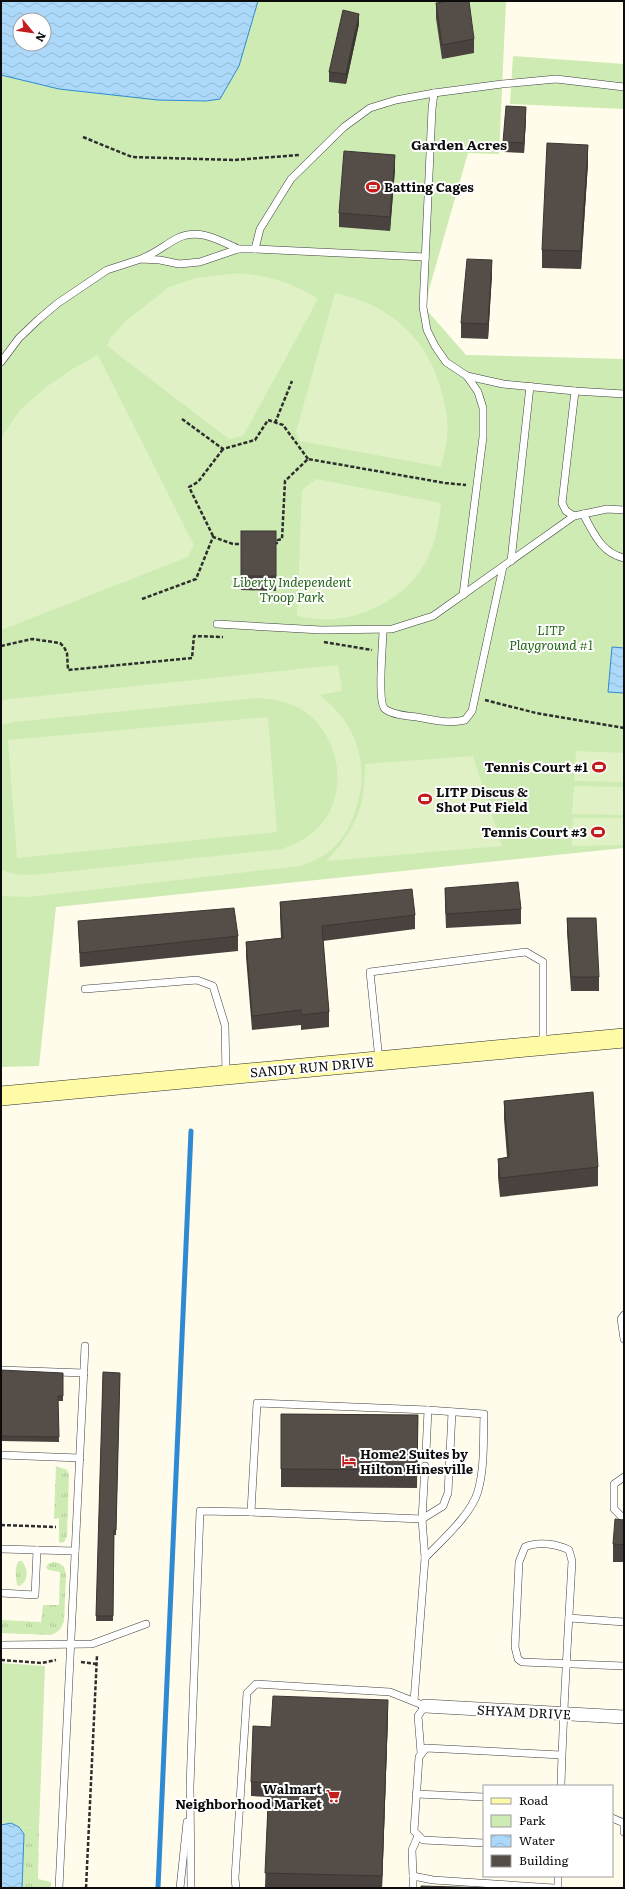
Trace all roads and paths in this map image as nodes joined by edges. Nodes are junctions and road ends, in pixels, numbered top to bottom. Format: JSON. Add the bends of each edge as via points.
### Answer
{"nodes":[{"id":1,"x":624,"y":88,"type":"edge"},
{"id":2,"x":434,"y":93,"type":"junction"},
{"id":3,"x":83,"y":137,"type":"dead end"},
{"id":4,"x":317,"y":153,"type":"junction"},
{"id":5,"x":255,"y":248,"type":"junction"},
{"id":6,"x":238,"y":249,"type":"junction"},
{"id":7,"x":425,"y":257,"type":"junction"},
{"id":8,"x":141,"y":259,"type":"junction"},
{"id":9,"x":1,"y":362,"type":"edge"},
{"id":10,"x":467,"y":376,"type":"junction"},
{"id":11,"x":292,"y":381,"type":"dead end"},
{"id":12,"x":530,"y":386,"type":"junction"},
{"id":13,"x":575,"y":391,"type":"junction"},
{"id":14,"x":622,"y":395,"type":"edge"},
{"id":15,"x":182,"y":419,"type":"dead end"},
{"id":16,"x":276,"y":423,"type":"junction"},
{"id":17,"x":223,"y":449,"type":"junction"},
{"id":18,"x":308,"y":459,"type":"junction"},
{"id":19,"x":476,"y":486,"type":"junction"},
{"id":20,"x":624,"y":510,"type":"edge"},
{"id":21,"x":583,"y":514,"type":"junction"},
{"id":22,"x":574,"y":516,"type":"junction"},
{"id":23,"x":213,"y":537,"type":"junction"},
{"id":24,"x":271,"y":543,"type":"edge"},
{"id":25,"x":245,"y":544,"type":"edge"},
{"id":26,"x":624,"y":558,"type":"edge"},
{"id":27,"x":511,"y":561,"type":"junction"},
{"id":28,"x":503,"y":567,"type":"junction"},
{"id":29,"x":462,"y":595,"type":"junction"},
{"id":30,"x":142,"y":599,"type":"dead end"},
{"id":31,"x":217,"y":624,"type":"dead end"},
{"id":32,"x":383,"y":630,"type":"junction"},
{"id":33,"x":227,"y":637,"type":"dead end"},
{"id":34,"x":318,"y":642,"type":"dead end"},
{"id":35,"x":1,"y":646,"type":"edge"},
{"id":36,"x":383,"y":651,"type":"junction"},
{"id":37,"x":475,"y":697,"type":"junction"},
{"id":38,"x":624,"y":728,"type":"edge"},
{"id":39,"x":85,"y":989,"type":"dead end"},
{"id":40,"x":624,"y":1038,"type":"edge"},
{"id":41,"x":543,"y":1046,"type":"junction"},
{"id":42,"x":379,"y":1061,"type":"junction"},
{"id":43,"x":226,"y":1075,"type":"junction"},
{"id":44,"x":1,"y":1096,"type":"edge"},
{"id":45,"x":624,"y":1315,"type":"edge"},
{"id":46,"x":624,"y":1339,"type":"edge"},
{"id":47,"x":85,"y":1346,"type":"dead end"},
{"id":48,"x":1,"y":1370,"type":"edge"},
{"id":49,"x":84,"y":1373,"type":"junction"},
{"id":50,"x":428,"y":1410,"type":"junction"},
{"id":51,"x":452,"y":1412,"type":"junction"},
{"id":52,"x":426,"y":1452,"type":"dead end"},
{"id":53,"x":1,"y":1455,"type":"edge"},
{"id":54,"x":80,"y":1458,"type":"junction"},
{"id":55,"x":426,"y":1466,"type":"dead end"},
{"id":56,"x":624,"y":1476,"type":"edge"},
{"id":57,"x":251,"y":1512,"type":"junction"},
{"id":58,"x":422,"y":1519,"type":"junction"},
{"id":59,"x":624,"y":1519,"type":"edge"},
{"id":60,"x":1,"y":1525,"type":"edge"},
{"id":61,"x":56,"y":1527,"type":"dead end"},
{"id":62,"x":1,"y":1549,"type":"edge"},
{"id":63,"x":37,"y":1550,"type":"junction"},
{"id":64,"x":75,"y":1551,"type":"junction"},
{"id":65,"x":425,"y":1558,"type":"junction"},
{"id":66,"x":1,"y":1593,"type":"edge"},
{"id":67,"x":569,"y":1618,"type":"junction"},
{"id":68,"x":624,"y":1622,"type":"edge"},
{"id":69,"x":146,"y":1624,"type":"dead end"},
{"id":70,"x":1,"y":1644,"type":"edge"},
{"id":71,"x":70,"y":1646,"type":"junction"},
{"id":72,"x":97,"y":1655,"type":"dead end"},
{"id":73,"x":1,"y":1660,"type":"edge"},
{"id":74,"x":56,"y":1660,"type":"dead end"},
{"id":75,"x":81,"y":1662,"type":"dead end"},
{"id":76,"x":567,"y":1662,"type":"junction"},
{"id":77,"x":96,"y":1664,"type":"junction"},
{"id":78,"x":624,"y":1666,"type":"edge"},
{"id":79,"x":419,"y":1704,"type":"junction"},
{"id":80,"x":564,"y":1714,"type":"junction"},
{"id":81,"x":624,"y":1716,"type":"edge"},
{"id":82,"x":421,"y":1753,"type":"junction"},
{"id":83,"x":561,"y":1755,"type":"junction"},
{"id":84,"x":561,"y":1785,"type":"edge"},
{"id":85,"x":190,"y":1786,"type":"junction"},
{"id":86,"x":416,"y":1794,"type":"junction"},
{"id":87,"x":483,"y":1797,"type":"edge"},
{"id":88,"x":613,"y":1818,"type":"edge"},
{"id":89,"x":624,"y":1823,"type":"edge"},
{"id":90,"x":624,"y":1832,"type":"edge"},
{"id":91,"x":418,"y":1836,"type":"junction"},
{"id":92,"x":483,"y":1843,"type":"edge"},
{"id":93,"x":413,"y":1876,"type":"junction"},
{"id":94,"x":558,"y":1877,"type":"edge"},
{"id":95,"x":520,"y":1887,"type":"edge"},
{"id":96,"x":59,"y":1888,"type":"edge"},
{"id":97,"x":86,"y":1888,"type":"edge"},
{"id":98,"x":180,"y":1888,"type":"edge"},
{"id":99,"x":191,"y":1888,"type":"edge"},
{"id":100,"x":236,"y":1888,"type":"edge"},
{"id":101,"x":413,"y":1888,"type":"edge"},
{"id":102,"x":554,"y":1888,"type":"edge"},
{"id":103,"x":558,"y":1888,"type":"edge"}],
"edges":[{"from":1,"to":2,"type":"lane","via":[[556,79]]},
{"from":2,"to":4,"type":"lane","via":[[370,108],[344,127]]},
{"from":2,"to":7,"type":"lane"},
{"from":3,"to":4,"type":"path","via":[[132,156],[234,160]]},
{"from":4,"to":5,"type":"lane","via":[[291,179],[260,229]]},
{"from":5,"to":6,"type":"lane"},
{"from":5,"to":7,"type":"lane"},
{"from":6,"to":8,"type":"lane","via":[[200,262],[179,264]]},
{"from":6,"to":8,"type":"lane","via":[[207,235],[196,234],[180,237],[154,254]]},
{"from":7,"to":10,"type":"lane","via":[[424,307],[427,330],[446,362]]},
{"from":8,"to":9,"type":"lane","via":[[107,270],[58,303],[19,338]]},
{"from":10,"to":12,"type":"lane","via":[[503,384]]},
{"from":10,"to":19,"type":"lane","via":[[478,392],[484,408]]},
{"from":11,"to":16,"type":"path"},
{"from":12,"to":13,"type":"lane"},
{"from":12,"to":27,"type":"lane"},
{"from":13,"to":14,"type":"lane"},
{"from":13,"to":22,"type":"lane","via":[[562,503],[566,511]]},
{"from":15,"to":17,"type":"path"},
{"from":16,"to":17,"type":"path","via":[[268,420],[255,440]]},
{"from":16,"to":18,"type":"path","via":[[283,425]]},
{"from":17,"to":23,"type":"path","via":[[198,482],[188,487]]},
{"from":18,"to":19,"type":"path"},
{"from":18,"to":24,"type":"path","via":[[285,481],[282,539],[278,540],[278,543]]},
{"from":19,"to":29,"type":"lane"},
{"from":20,"to":21,"type":"lane","via":[[607,509]]},
{"from":21,"to":22,"type":"lane"},
{"from":21,"to":26,"type":"lane","via":[[601,546],[614,556]]},
{"from":22,"to":27,"type":"lane"},
{"from":23,"to":25,"type":"path","via":[[233,544]]},
{"from":23,"to":30,"type":"path","via":[[196,579]]},
{"from":27,"to":28,"type":"lane"},
{"from":28,"to":29,"type":"lane"},
{"from":28,"to":37,"type":"lane"},
{"from":29,"to":32,"type":"lane","via":[[433,616]]},
{"from":31,"to":32,"type":"lane","via":[[321,630]]},
{"from":32,"to":36,"type":"lane"},
{"from":33,"to":35,"type":"path","via":[[194,636],[192,658],[68,670],[67,653],[60,643],[32,639]]},
{"from":34,"to":36,"type":"path"},
{"from":36,"to":37,"type":"lane","via":[[380,692],[384,708],[408,716],[455,723],[465,720],[472,711]]},
{"from":37,"to":38,"type":"path","via":[[536,714]]},
{"from":39,"to":43,"type":"lane","via":[[197,980],[213,986],[225,1025]]},
{"from":40,"to":41,"type":"street","name":"SANDY RUN DRIVE"},
{"from":41,"to":42,"type":"street","name":"SANDY RUN DRIVE"},
{"from":41,"to":42,"type":"lane","via":[[543,962],[526,952],[370,972]]},
{"from":42,"to":43,"type":"street","name":"SANDY RUN DRIVE"},
{"from":43,"to":44,"type":"street","name":"SANDY RUN DRIVE"},
{"from":45,"to":46,"type":"lane","via":[[621,1319]]},
{"from":47,"to":49,"type":"lane"},
{"from":48,"to":49,"type":"lane"},
{"from":49,"to":54,"type":"lane"},
{"from":50,"to":51,"type":"lane"},
{"from":50,"to":52,"type":"lane"},
{"from":50,"to":57,"type":"lane","via":[[257,1402]]},
{"from":51,"to":58,"type":"lane","via":[[448,1493],[443,1506]]},
{"from":51,"to":65,"type":"lane","via":[[484,1414],[482,1470],[478,1492],[472,1505]]},
{"from":53,"to":54,"type":"lane"},
{"from":54,"to":64,"type":"lane"},
{"from":55,"to":58,"type":"lane"},
{"from":56,"to":59,"type":"lane","via":[[614,1484],[614,1509]]},
{"from":57,"to":58,"type":"lane"},
{"from":57,"to":85,"type":"lane","via":[[200,1511]]},
{"from":58,"to":65,"type":"lane"},
{"from":60,"to":61,"type":"path"},
{"from":62,"to":63,"type":"lane"},
{"from":63,"to":64,"type":"lane"},
{"from":63,"to":66,"type":"lane","via":[[35,1595]]},
{"from":64,"to":71,"type":"lane"},
{"from":65,"to":79,"type":"lane"},
{"from":67,"to":68,"type":"lane"},
{"from":67,"to":76,"type":"lane"},
{"from":67,"to":76,"type":"lane","via":[[572,1561],[569,1550],[556,1545],[531,1544],[525,1547],[519,1562],[516,1654],[522,1662]]},
{"from":69,"to":71,"type":"lane","via":[[92,1644]]},
{"from":70,"to":71,"type":"lane"},
{"from":71,"to":96,"type":"lane"},
{"from":72,"to":77,"type":"path"},
{"from":73,"to":74,"type":"path","via":[[42,1663]]},
{"from":75,"to":77,"type":"path"},
{"from":76,"to":78,"type":"lane"},
{"from":76,"to":80,"type":"lane"},
{"from":77,"to":97,"type":"path"},
{"from":79,"to":80,"type":"street","name":"SHYAM DRIVE"},
{"from":79,"to":82,"type":"lane"},
{"from":79,"to":100,"type":"lane","via":[[390,1692],[256,1684],[247,1693]]},
{"from":80,"to":81,"type":"street","name":"SHYAM DRIVE"},
{"from":80,"to":83,"type":"lane"},
{"from":82,"to":83,"type":"lane","via":[[426,1748]]},
{"from":82,"to":86,"type":"lane"},
{"from":83,"to":84,"type":"lane"},
{"from":85,"to":98,"type":"lane"},
{"from":85,"to":99,"type":"lane"},
{"from":86,"to":87,"type":"lane"},
{"from":86,"to":91,"type":"lane","via":[[414,1831]]},
{"from":88,"to":89,"type":"lane"},
{"from":89,"to":90,"type":"lane"},
{"from":91,"to":92,"type":"lane","via":[[423,1840]]},
{"from":91,"to":93,"type":"lane","via":[[412,1850]]},
{"from":93,"to":95,"type":"lane"},
{"from":93,"to":101,"type":"lane"},
{"from":94,"to":103,"type":"lane"},
{"from":95,"to":102,"type":"lane"}]}
